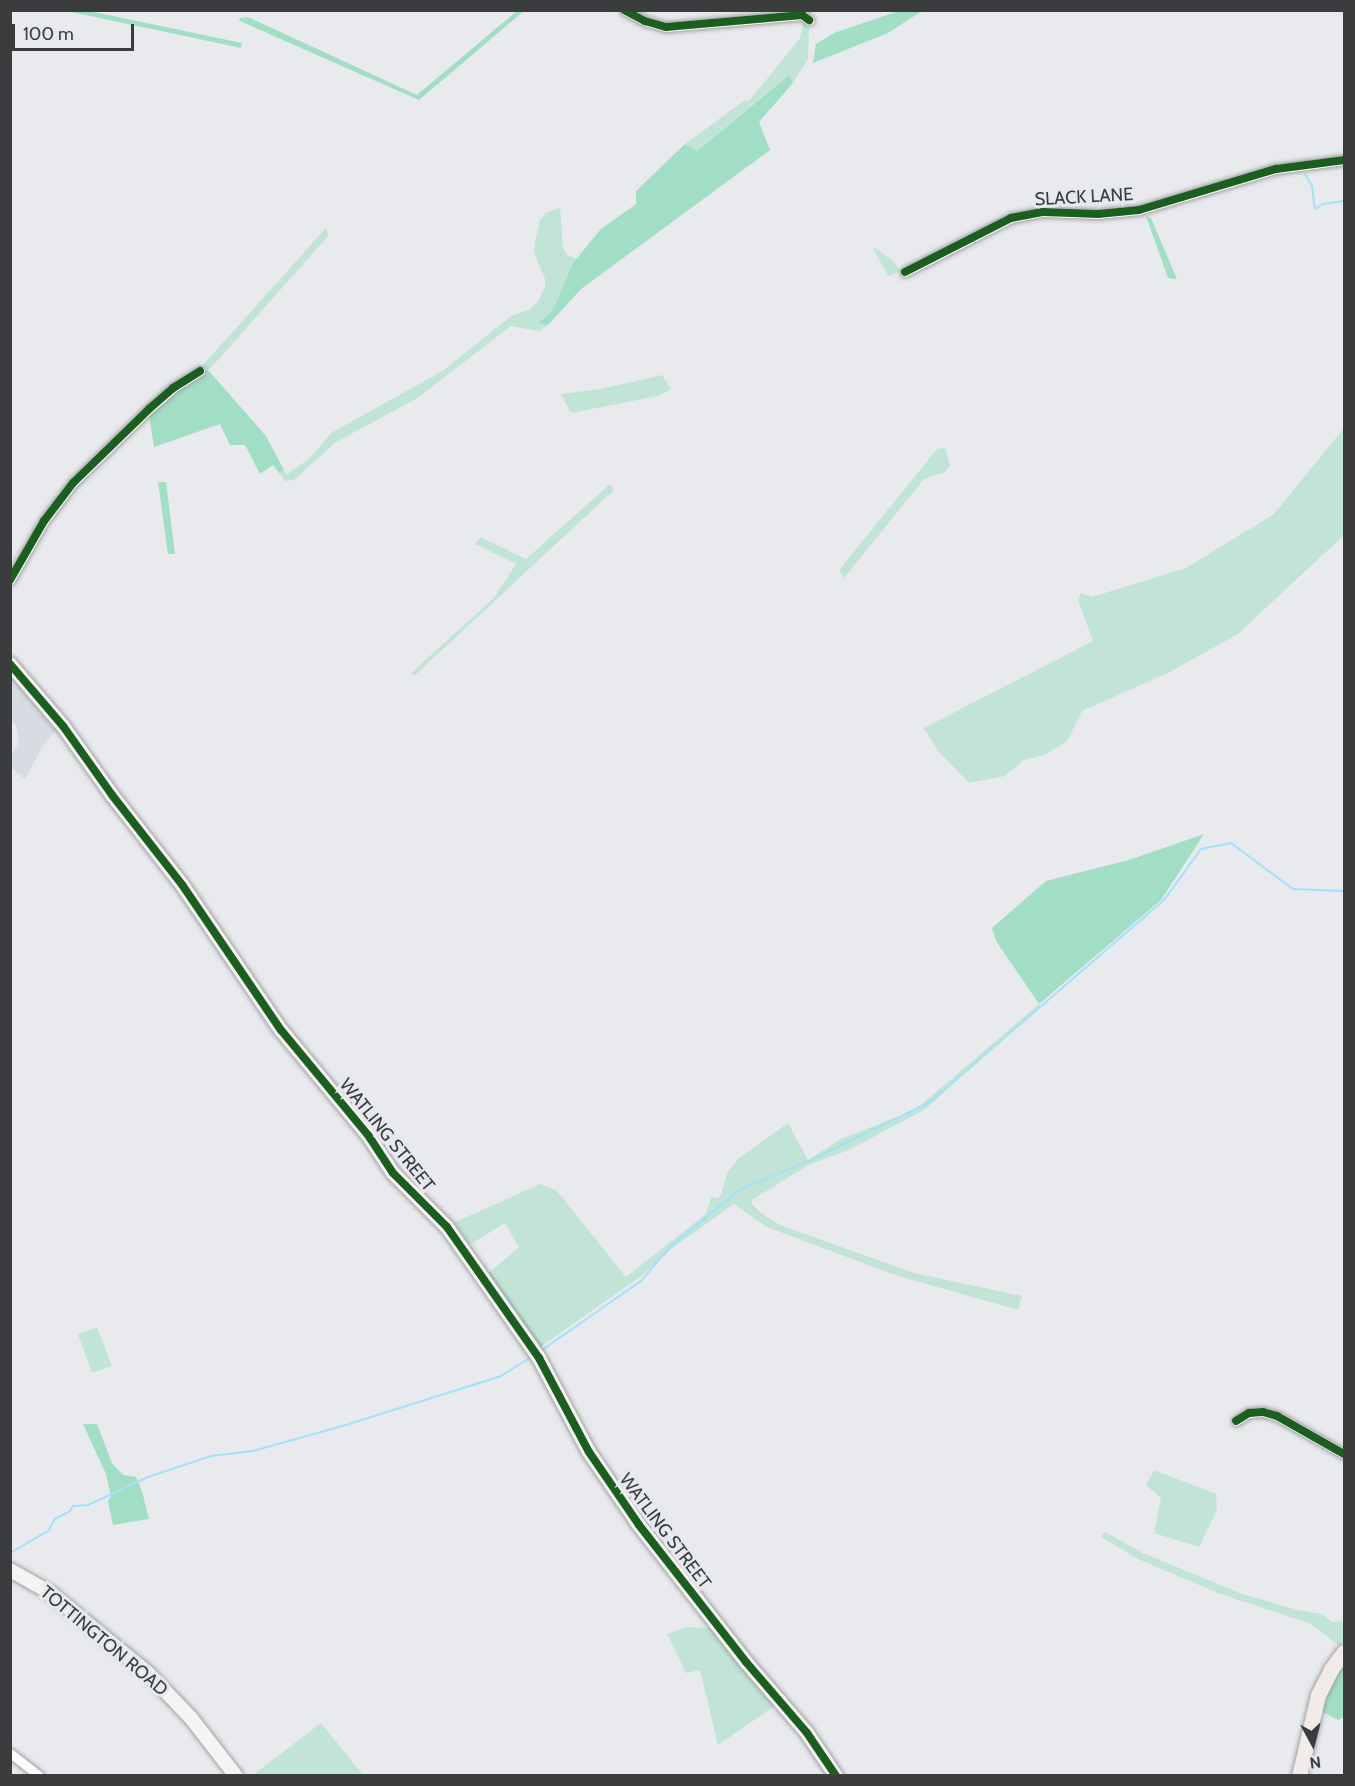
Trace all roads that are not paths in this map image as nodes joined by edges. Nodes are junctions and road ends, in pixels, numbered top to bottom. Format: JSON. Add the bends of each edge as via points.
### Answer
{"nodes":[{"id":1,"x":624,"y":10,"type":"edge"},
{"id":2,"x":809,"y":20,"type":"dead end"},
{"id":3,"x":1344,"y":160,"type":"edge"},
{"id":4,"x":905,"y":272,"type":"dead end"},
{"id":5,"x":200,"y":371,"type":"dead end"},
{"id":6,"x":10,"y":580,"type":"edge"},
{"id":7,"x":10,"y":664,"type":"edge"},
{"id":8,"x":1236,"y":1421,"type":"dead end"},
{"id":9,"x":1344,"y":1454,"type":"edge"},
{"id":10,"x":10,"y":1570,"type":"edge"},
{"id":11,"x":1344,"y":1652,"type":"edge"},
{"id":12,"x":10,"y":1753,"type":"edge"},
{"id":13,"x":39,"y":1776,"type":"edge"},
{"id":14,"x":236,"y":1776,"type":"edge"},
{"id":15,"x":836,"y":1776,"type":"edge"},
{"id":16,"x":1299,"y":1776,"type":"edge"}],
"edges":[{"from":1,"to":2,"type":"street","via":[[666,27],[802,15]]},
{"from":3,"to":4,"type":"street","name":"SLACK LANE","via":[[1276,169],[1139,210],[1042,213],[1011,218]]},
{"from":5,"to":6,"type":"street","via":[[172,388],[73,483],[44,521]]},
{"from":7,"to":15,"type":"street","name":"WATLING STREET","via":[[63,726],[183,886],[282,1030],[368,1135],[393,1173],[451,1233],[533,1349],[589,1452],[634,1517],[807,1733]]},
{"from":8,"to":9,"type":"street","via":[[1249,1413],[1277,1416]]},
{"from":10,"to":14,"type":"street","name":"TOTTINGTON ROAD","via":[[49,1592],[148,1673],[191,1718]]},
{"from":11,"to":16,"type":"main road","via":[[1318,1695]]},
{"from":12,"to":13,"type":"street"}]}
